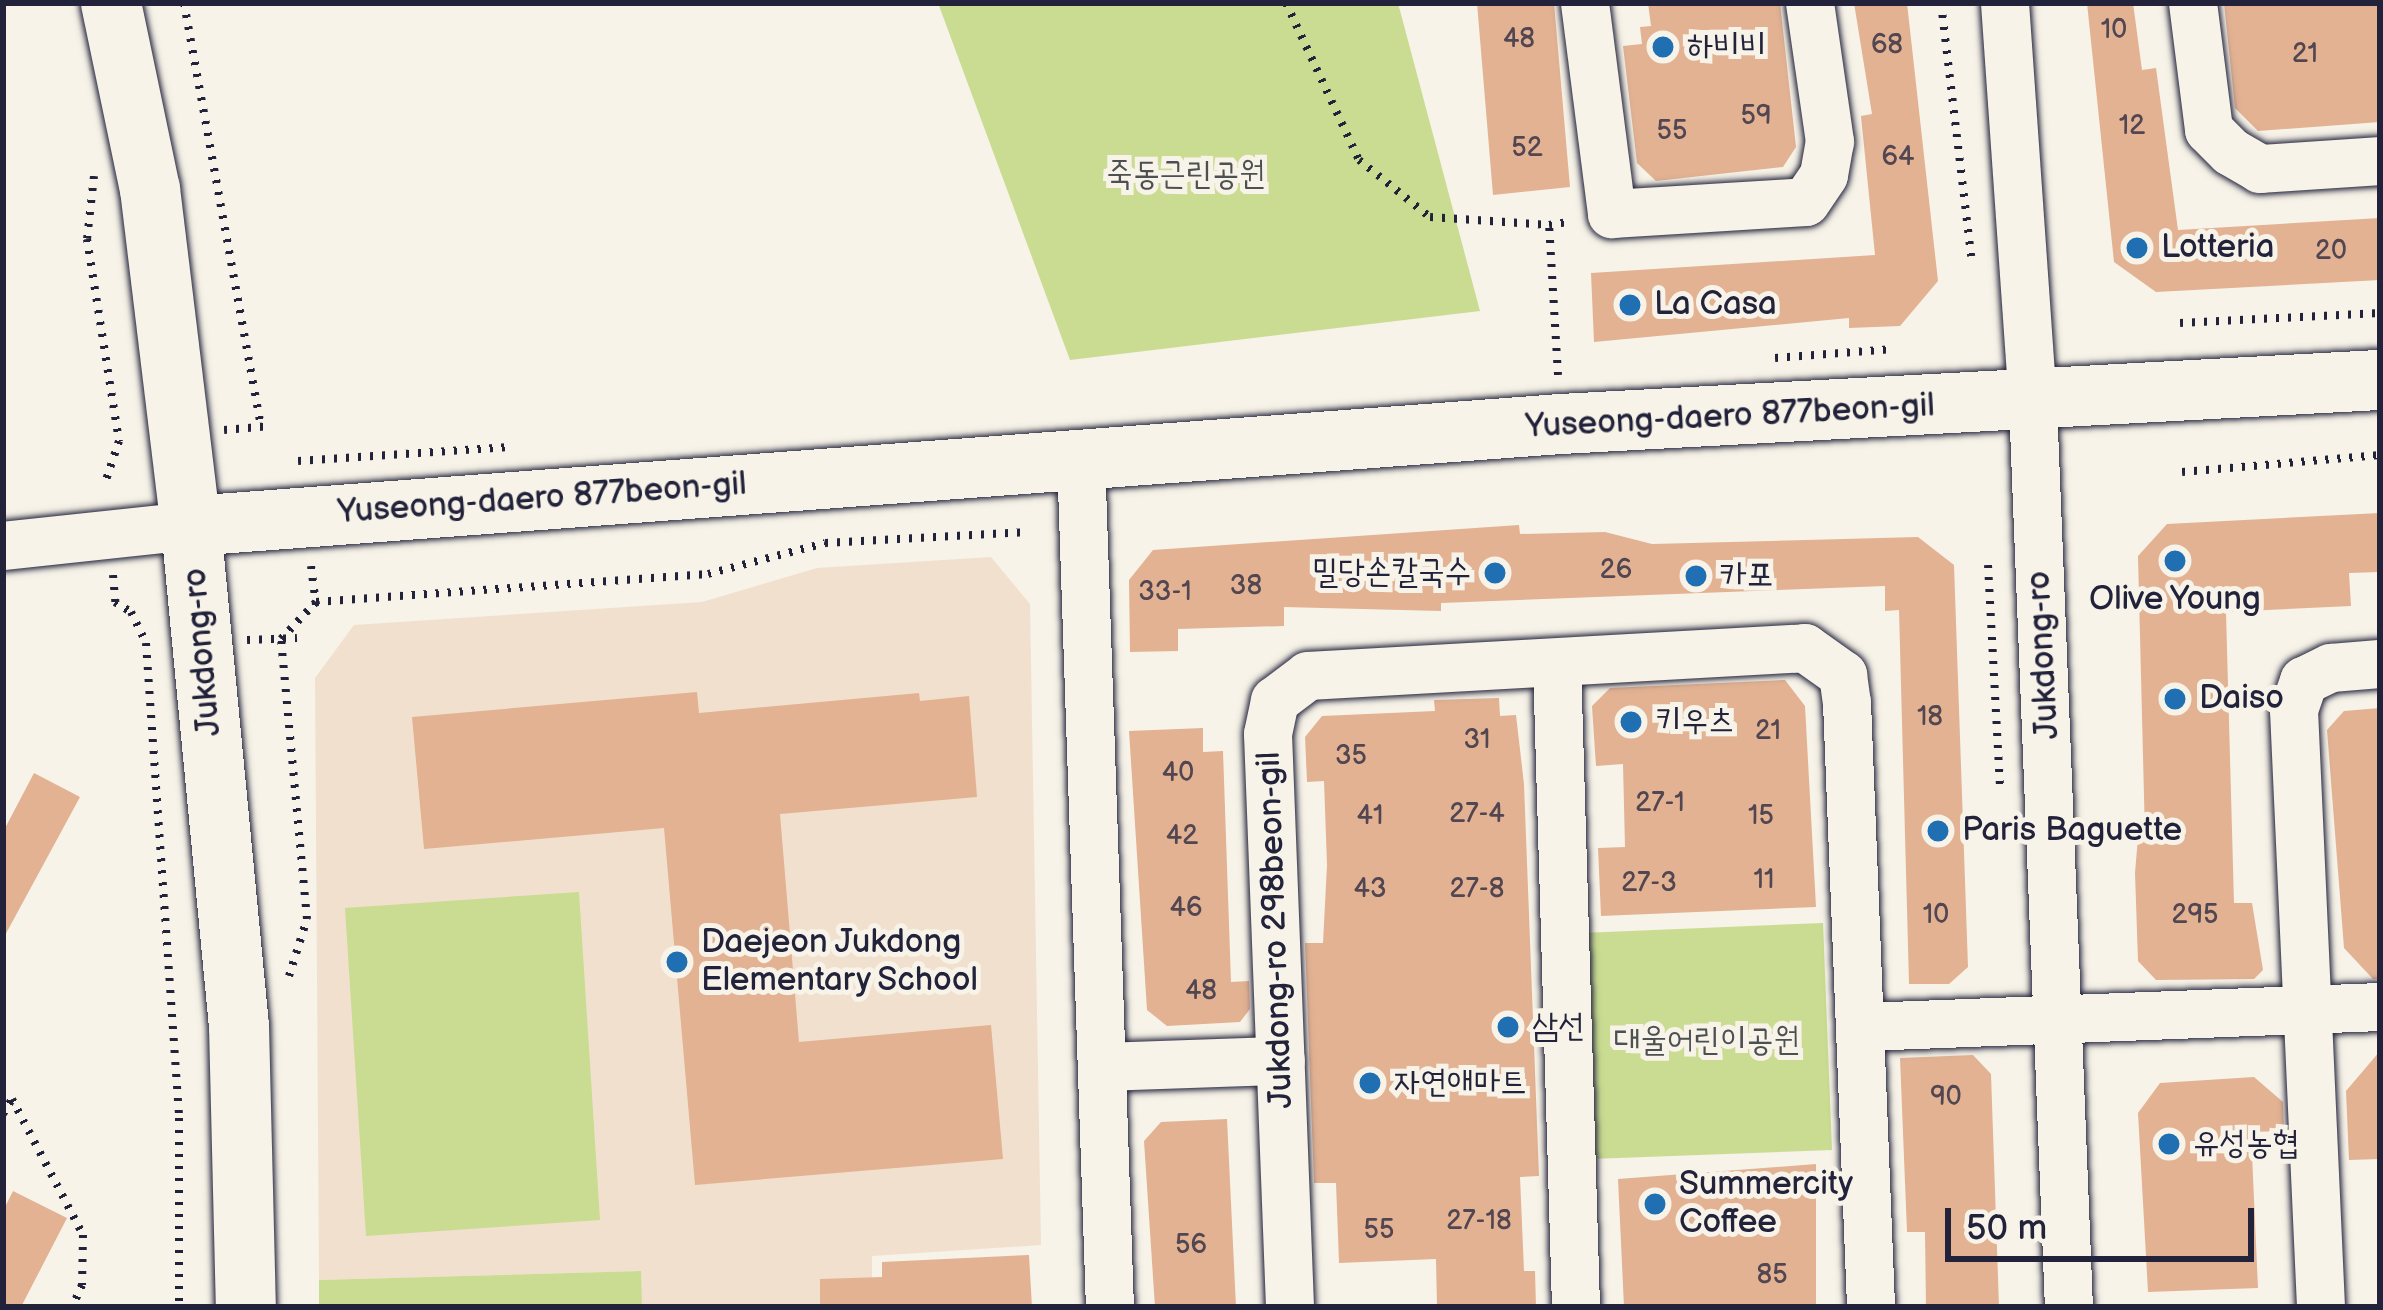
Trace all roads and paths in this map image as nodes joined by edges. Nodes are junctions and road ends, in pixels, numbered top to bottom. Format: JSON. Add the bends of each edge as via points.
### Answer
{"nodes":[{"id":1,"x":111,"y":3,"type":"edge"},
{"id":2,"x":184,"y":3,"type":"edge"},
{"id":3,"x":1286,"y":3,"type":"edge"},
{"id":4,"x":1585,"y":3,"type":"edge"},
{"id":5,"x":1810,"y":3,"type":"edge"},
{"id":6,"x":1941,"y":3,"type":"edge"},
{"id":7,"x":2005,"y":3,"type":"edge"},
{"id":8,"x":2193,"y":3,"type":"edge"},
{"id":9,"x":95,"y":159,"type":"dead end"},
{"id":10,"x":2380,"y":160,"type":"edge"},
{"id":11,"x":1612,"y":214,"type":"junction"},
{"id":12,"x":1549,"y":225,"type":"junction"},
{"id":13,"x":1971,"y":256,"type":"dead end"},
{"id":14,"x":2380,"y":313,"type":"edge"},
{"id":15,"x":2180,"y":323,"type":"dead end"},
{"id":16,"x":2380,"y":380,"type":"edge"},
{"id":17,"x":2033,"y":404,"type":"junction"},
{"id":18,"x":1561,"y":424,"type":"junction"},
{"id":19,"x":261,"y":427,"type":"dead end"},
{"id":20,"x":2380,"y":455,"type":"edge"},
{"id":21,"x":1081,"y":458,"type":"junction"},
{"id":22,"x":2182,"y":472,"type":"dead end"},
{"id":23,"x":104,"y":486,"type":"dead end"},
{"id":24,"x":191,"y":526,"type":"junction"},
{"id":25,"x":1028,"y":532,"type":"dead end"},
{"id":26,"x":3,"y":545,"type":"edge"},
{"id":27,"x":1988,"y":565,"type":"dead end"},
{"id":28,"x":115,"y":602,"type":"dead end"},
{"id":29,"x":1557,"y":663,"type":"junction"},
{"id":30,"x":2380,"y":664,"type":"edge"},
{"id":31,"x":2000,"y":792,"type":"dead end"},
{"id":32,"x":289,"y":989,"type":"dead end"},
{"id":33,"x":2380,"y":1006,"type":"edge"},
{"id":34,"x":2310,"y":1012,"type":"junction"},
{"id":35,"x":2060,"y":1022,"type":"junction"},
{"id":36,"x":1864,"y":1027,"type":"junction"},
{"id":37,"x":1281,"y":1061,"type":"junction"},
{"id":38,"x":1105,"y":1067,"type":"junction"},
{"id":39,"x":3,"y":1114,"type":"edge"},
{"id":40,"x":72,"y":1307,"type":"edge"},
{"id":41,"x":178,"y":1307,"type":"edge"},
{"id":42,"x":246,"y":1307,"type":"edge"},
{"id":43,"x":1110,"y":1307,"type":"edge"},
{"id":44,"x":1290,"y":1307,"type":"edge"},
{"id":45,"x":1576,"y":1307,"type":"edge"},
{"id":46,"x":1870,"y":1307,"type":"edge"},
{"id":47,"x":2069,"y":1307,"type":"edge"},
{"id":48,"x":2321,"y":1307,"type":"edge"}],
"edges":[{"from":1,"to":24,"type":"street","name":"Jukdong-ro","via":[[150,189]]},
{"from":2,"to":19,"type":"path"},
{"from":3,"to":12,"type":"path","via":[[1359,160],[1430,217]]},
{"from":4,"to":11,"type":"street"},
{"from":5,"to":11,"type":"street","via":[[1829,142],[1823,175],[1806,202]]},
{"from":6,"to":13,"type":"path"},
{"from":7,"to":17,"type":"street","name":"Jukdong-ro"},
{"from":8,"to":10,"type":"street","via":[[2209,130],[2231,152],[2260,169]]},
{"from":9,"to":23,"type":"path","via":[[86,239],[119,441]]},
{"from":11,"to":12,"type":"path"},
{"from":12,"to":18,"type":"path"},
{"from":14,"to":15,"type":"path"},
{"from":16,"to":17,"type":"street","name":"Yuseong-daero 877beon-gil"},
{"from":17,"to":18,"type":"street","name":"Yuseong-daero 877beon-gil"},
{"from":17,"to":35,"type":"street","name":"Jukdong-ro"},
{"from":18,"to":21,"type":"street","name":"Yuseong-daero 877beon-gil"},
{"from":20,"to":22,"type":"path"},
{"from":21,"to":24,"type":"street","name":"Yuseong-daero 877beon-gil"},
{"from":21,"to":38,"type":"street"},
{"from":24,"to":26,"type":"street","name":"Yuseong-daero 877beon-gil"},
{"from":24,"to":42,"type":"street","name":"Jukdong-ro","via":[[239,1026]]},
{"from":25,"to":32,"type":"path","via":[[824,543],[708,574],[316,602],[281,639],[307,919]]},
{"from":27,"to":31,"type":"path"},
{"from":28,"to":41,"type":"path","via":[[131,612],[146,643],[178,1118]]},
{"from":29,"to":36,"type":"street","name":"Jukdong-ro 298beon-gil","via":[[1805,648],[1843,675]]},
{"from":29,"to":37,"type":"street","name":"Jukdong-ro 298beon-gil","via":[[1308,676],[1275,701],[1268,734]]},
{"from":29,"to":45,"type":"street"},
{"from":30,"to":34,"type":"street","via":[[2331,668],[2304,681],[2294,710]]},
{"from":33,"to":34,"type":"street"},
{"from":34,"to":35,"type":"street"},
{"from":34,"to":48,"type":"street"},
{"from":35,"to":36,"type":"street"},
{"from":35,"to":47,"type":"street","name":"Jukdong-ro"},
{"from":36,"to":46,"type":"street","name":"Jukdong-ro 298beon-gil"},
{"from":37,"to":38,"type":"street"},
{"from":37,"to":44,"type":"street","name":"Jukdong-ro 298beon-gil"},
{"from":38,"to":43,"type":"street"},
{"from":39,"to":40,"type":"path","via":[[12,1099],[82,1235],[82,1285]]}]}
